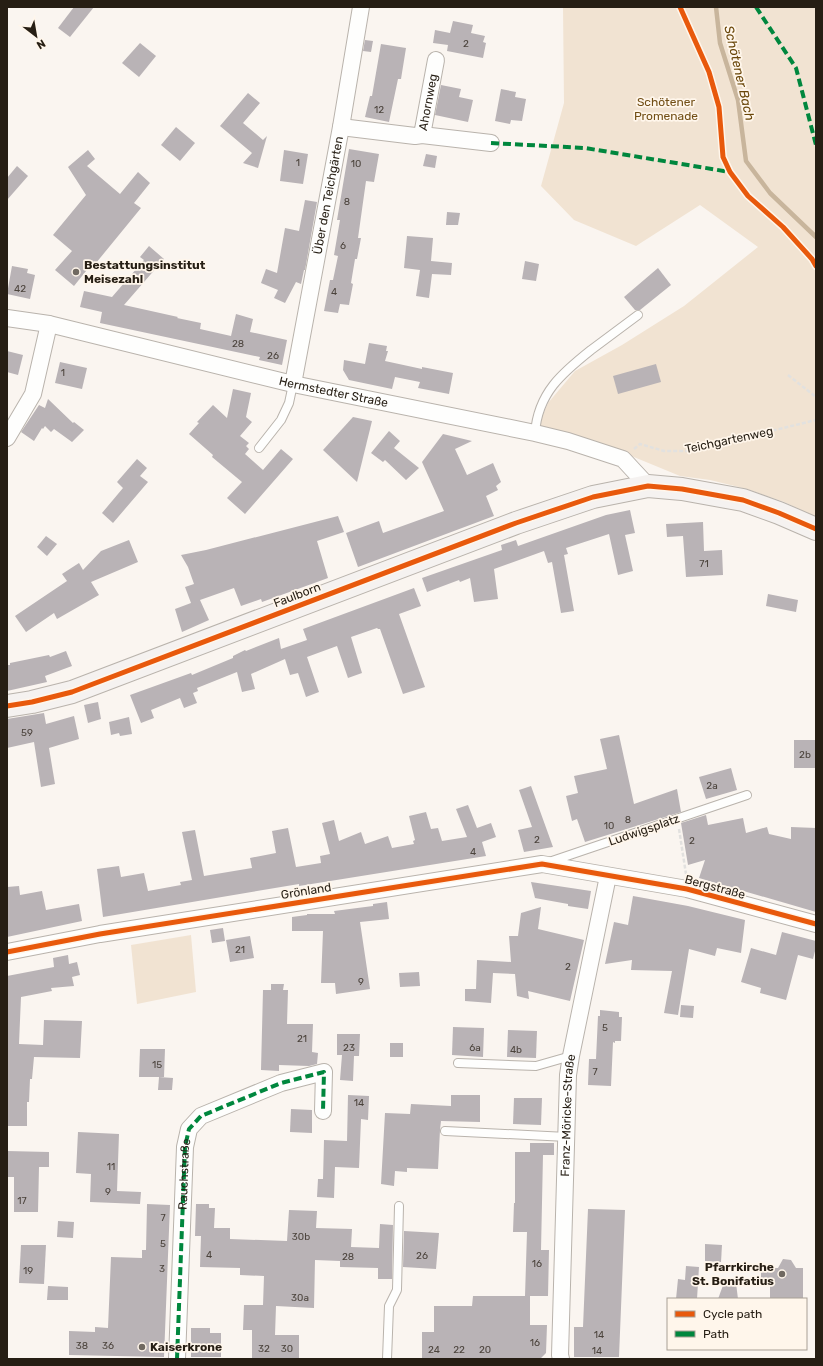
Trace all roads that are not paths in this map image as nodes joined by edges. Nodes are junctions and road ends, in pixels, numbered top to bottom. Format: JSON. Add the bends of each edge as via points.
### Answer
{"nodes":[{"id":1,"x":361,"y":7,"type":"edge"},
{"id":2,"x":436,"y":60,"type":"dead end"},
{"id":3,"x":341,"y":127,"type":"junction"},
{"id":4,"x":422,"y":136,"type":"junction"},
{"id":5,"x":491,"y":143,"type":"dead end"},
{"id":6,"x":638,"y":316,"type":"dead end"},
{"id":7,"x":7,"y":318,"type":"edge"},
{"id":8,"x":49,"y":324,"type":"junction"},
{"id":9,"x":293,"y":384,"type":"junction"},
{"id":10,"x":535,"y":433,"type":"junction"},
{"id":11,"x":7,"y":438,"type":"edge"},
{"id":12,"x":258,"y":448,"type":"dead end"},
{"id":13,"x":648,"y":486,"type":"junction"},
{"id":14,"x":816,"y":529,"type":"edge"},
{"id":15,"x":7,"y":706,"type":"edge"},
{"id":16,"x":746,"y":795,"type":"dead end"},
{"id":17,"x":542,"y":864,"type":"junction"},
{"id":18,"x":608,"y":876,"type":"junction"},
{"id":19,"x":816,"y":924,"type":"edge"},
{"id":20,"x":7,"y":952,"type":"edge"},
{"id":21,"x":571,"y":1056,"type":"junction"},
{"id":22,"x":458,"y":1063,"type":"dead end"},
{"id":23,"x":323,"y":1111,"type":"dead end"},
{"id":24,"x":445,"y":1131,"type":"dead end"},
{"id":25,"x":566,"y":1137,"type":"junction"},
{"id":26,"x":400,"y":1206,"type":"dead end"},
{"id":27,"x":177,"y":1359,"type":"edge"},
{"id":28,"x":387,"y":1359,"type":"edge"},
{"id":29,"x":561,"y":1359,"type":"edge"}],
"edges":[{"from":1,"to":3,"type":"street","name":"Über den Teichgärten"},
{"from":2,"to":4,"type":"street","name":"Ahornweg"},
{"from":3,"to":4,"type":"street","name":"Ahornweg"},
{"from":3,"to":9,"type":"street","name":"Über den Teichgärten"},
{"from":4,"to":5,"type":"street"},
{"from":6,"to":10,"type":"lane","via":[[567,369],[541,405]]},
{"from":7,"to":8,"type":"street","name":"Hermstedter Straße"},
{"from":8,"to":9,"type":"street","name":"Hermstedter Straße"},
{"from":8,"to":11,"type":"street","via":[[33,394]]},
{"from":9,"to":10,"type":"street","name":"Hermstedter Straße"},
{"from":9,"to":12,"type":"lane","via":[[289,403],[281,420]]},
{"from":10,"to":13,"type":"street","name":"Hermstedter Straße","via":[[623,459]]},
{"from":13,"to":14,"type":"street","via":[[743,500]]},
{"from":13,"to":15,"type":"street","name":"Faulborn","via":[[593,497],[516,524],[72,692]]},
{"from":16,"to":17,"type":"lane","name":"Ludwigsplatz"},
{"from":17,"to":18,"type":"street","name":"Grönland"},
{"from":17,"to":20,"type":"street","name":"Grönland","via":[[100,934]]},
{"from":18,"to":19,"type":"street","name":"Bergstraße","via":[[688,889]]},
{"from":18,"to":21,"type":"street","name":"Franz-Möricke-Straße"},
{"from":21,"to":22,"type":"lane","via":[[536,1066]]},
{"from":21,"to":25,"type":"street","name":"Franz-Möricke-Straße"},
{"from":23,"to":27,"type":"street","name":"Rauchstraße","via":[[324,1072],[281,1083],[201,1116],[189,1129],[185,1147]]},
{"from":24,"to":25,"type":"lane"},
{"from":25,"to":29,"type":"street","name":"Franz-Möricke-Straße"},
{"from":26,"to":28,"type":"lane","via":[[397,1290],[389,1306]]}]}
